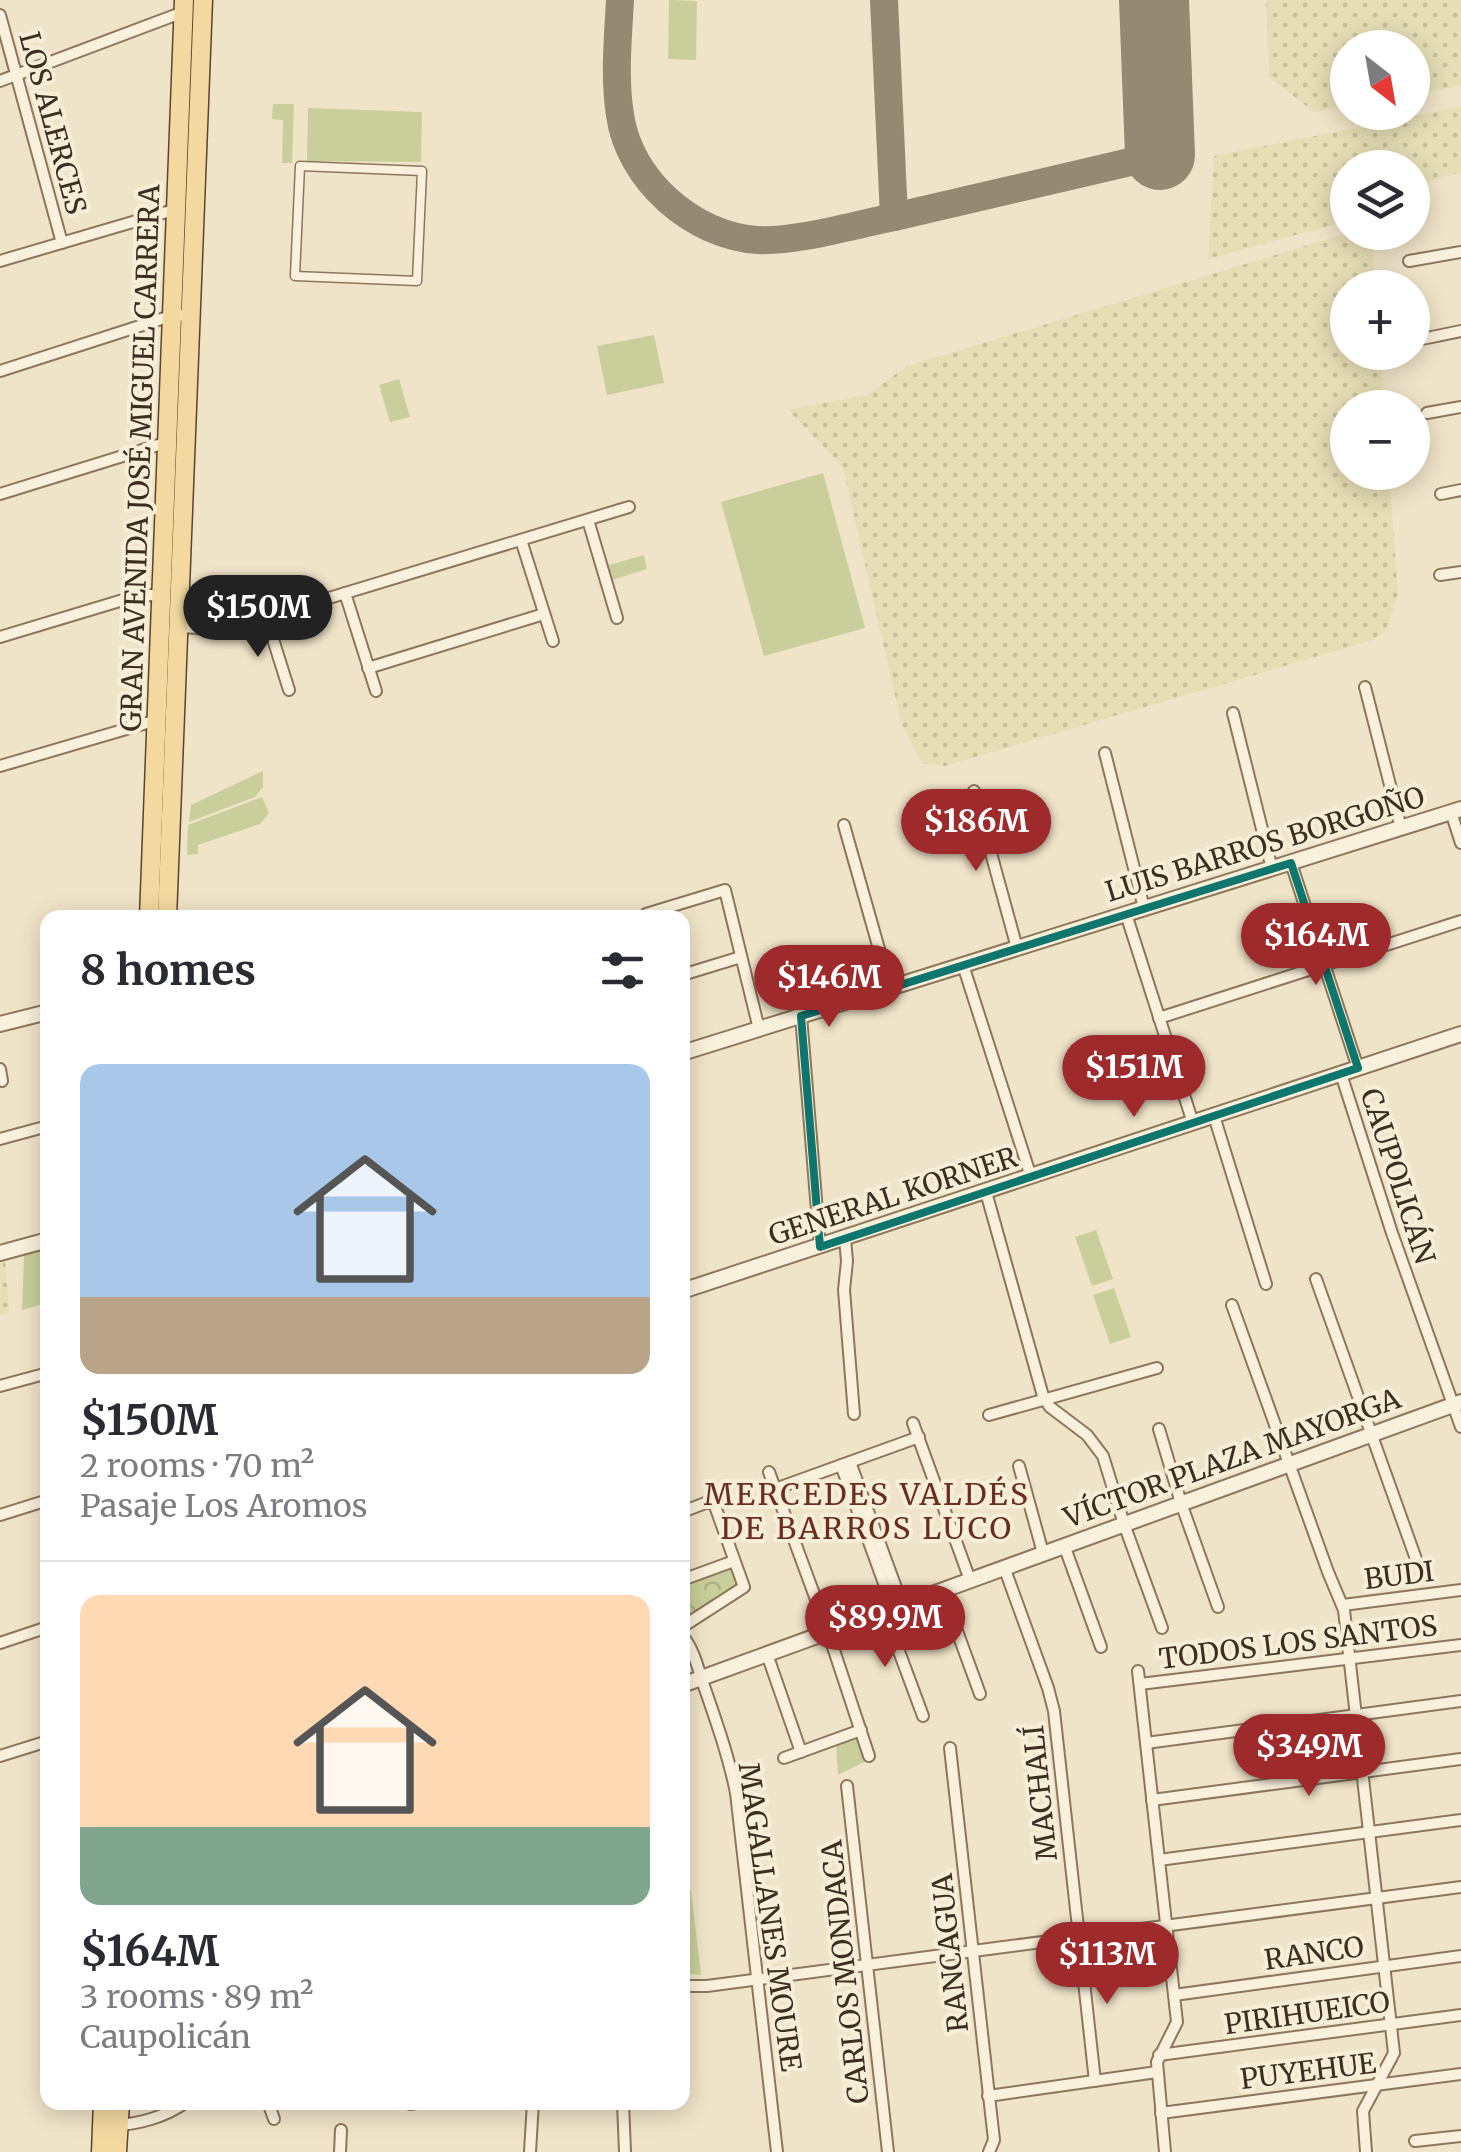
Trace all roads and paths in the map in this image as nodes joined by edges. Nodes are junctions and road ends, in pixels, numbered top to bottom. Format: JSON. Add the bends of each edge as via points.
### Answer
{"nodes":[{"id":1,"x":193,"y":4,"type":"edge"},
{"id":2,"x":0,"y":15,"type":"edge"},
{"id":3,"x":16,"y":75,"type":"junction"},
{"id":4,"x":0,"y":81,"type":"edge"},
{"id":5,"x":187,"y":206,"type":"junction"},
{"id":6,"x":62,"y":243,"type":"junction"},
{"id":7,"x":1461,"y":252,"type":"edge"},
{"id":8,"x":1409,"y":261,"type":"dead end"},
{"id":9,"x":0,"y":262,"type":"edge"},
{"id":10,"x":295,"y":276,"type":"joint"},
{"id":11,"x":183,"y":316,"type":"junction"},
{"id":12,"x":1461,"y":332,"type":"edge"},
{"id":13,"x":1430,"y":337,"type":"edge"},
{"id":14,"x":0,"y":371,"type":"edge"},
{"id":15,"x":1461,"y":407,"type":"edge"},
{"id":16,"x":1430,"y":412,"type":"edge"},
{"id":17,"x":168,"y":442,"type":"junction"},
{"id":18,"x":1461,"y":490,"type":"edge"},
{"id":19,"x":0,"y":494,"type":"edge"},
{"id":20,"x":1441,"y":494,"type":"dead end"},
{"id":21,"x":629,"y":507,"type":"dead end"},
{"id":22,"x":588,"y":520,"type":"junction"},
{"id":23,"x":520,"y":540,"type":"junction"},
{"id":24,"x":1461,"y":572,"type":"edge"},
{"id":25,"x":1440,"y":575,"type":"dead end"},
{"id":26,"x":345,"y":593,"type":"junction"},
{"id":27,"x":162,"y":596,"type":"junction"},
{"id":28,"x":544,"y":614,"type":"junction"},
{"id":29,"x":266,"y":617,"type":"junction"},
{"id":30,"x":618,"y":618,"type":"dead end"},
{"id":31,"x":179,"y":627,"type":"junction"},
{"id":32,"x":0,"y":636,"type":"edge"},
{"id":33,"x":553,"y":640,"type":"dead end"},
{"id":34,"x":368,"y":668,"type":"junction"},
{"id":35,"x":1364,"y":687,"type":"dead end"},
{"id":36,"x":288,"y":690,"type":"dead end"},
{"id":37,"x":376,"y":691,"type":"dead end"},
{"id":38,"x":1234,"y":712,"type":"dead end"},
{"id":39,"x":157,"y":720,"type":"junction"},
{"id":40,"x":1105,"y":753,"type":"dead end"},
{"id":41,"x":0,"y":766,"type":"edge"},
{"id":42,"x":974,"y":790,"type":"dead end"},
{"id":43,"x":1456,"y":810,"type":"edge"},
{"id":44,"x":844,"y":825,"type":"dead end"},
{"id":45,"x":1401,"y":828,"type":"junction"},
{"id":46,"x":1461,"y":843,"type":"edge"},
{"id":47,"x":1290,"y":863,"type":"junction"},
{"id":48,"x":1272,"y":869,"type":"junction"},
{"id":49,"x":1144,"y":908,"type":"junction"},
{"id":50,"x":149,"y":910,"type":"edge"},
{"id":51,"x":167,"y":910,"type":"edge"},
{"id":52,"x":659,"y":910,"type":"edge"},
{"id":53,"x":1126,"y":914,"type":"junction"},
{"id":54,"x":1461,"y":921,"type":"edge"},
{"id":55,"x":1016,"y":948,"type":"junction"},
{"id":56,"x":741,"y":957,"type":"junction"},
{"id":57,"x":964,"y":964,"type":"junction"},
{"id":58,"x":1324,"y":965,"type":"junction"},
{"id":59,"x":690,"y":973,"type":"edge"},
{"id":60,"x":890,"y":988,"type":"junction"},
{"id":61,"x":40,"y":1014,"type":"edge"},
{"id":62,"x":801,"y":1016,"type":"junction"},
{"id":63,"x":1160,"y":1018,"type":"junction"},
{"id":64,"x":0,"y":1024,"type":"edge"},
{"id":65,"x":759,"y":1029,"type":"junction"},
{"id":66,"x":1461,"y":1034,"type":"edge"},
{"id":67,"x":690,"y":1051,"type":"edge"},
{"id":68,"x":1358,"y":1068,"type":"junction"},
{"id":69,"x":1341,"y":1074,"type":"junction"},
{"id":70,"x":1214,"y":1116,"type":"junction"},
{"id":71,"x":1194,"y":1123,"type":"junction"},
{"id":72,"x":40,"y":1128,"type":"edge"},
{"id":73,"x":0,"y":1139,"type":"edge"},
{"id":74,"x":1031,"y":1177,"type":"junction"},
{"id":75,"x":986,"y":1192,"type":"junction"},
{"id":76,"x":845,"y":1239,"type":"junction"},
{"id":77,"x":40,"y":1242,"type":"edge"},
{"id":78,"x":820,"y":1247,"type":"junction"},
{"id":79,"x":0,"y":1253,"type":"edge"},
{"id":80,"x":1316,"y":1279,"type":"dead end"},
{"id":81,"x":1266,"y":1284,"type":"dead end"},
{"id":82,"x":690,"y":1288,"type":"edge"},
{"id":83,"x":1232,"y":1305,"type":"dead end"},
{"id":84,"x":1157,"y":1368,"type":"dead end"},
{"id":85,"x":40,"y":1374,"type":"edge"},
{"id":86,"x":0,"y":1386,"type":"edge"},
{"id":87,"x":1045,"y":1400,"type":"junction"},
{"id":88,"x":1457,"y":1404,"type":"edge"},
{"id":89,"x":854,"y":1414,"type":"dead end"},
{"id":90,"x":990,"y":1415,"type":"dead end"},
{"id":91,"x":914,"y":1422,"type":"dead end"},
{"id":92,"x":1461,"y":1427,"type":"edge"},
{"id":93,"x":1160,"y":1428,"type":"dead end"},
{"id":94,"x":1371,"y":1434,"type":"junction"},
{"id":95,"x":919,"y":1437,"type":"junction"},
{"id":96,"x":845,"y":1463,"type":"junction"},
{"id":97,"x":1289,"y":1464,"type":"junction"},
{"id":98,"x":1019,"y":1466,"type":"dead end"},
{"id":99,"x":769,"y":1472,"type":"dead end"},
{"id":100,"x":776,"y":1489,"type":"junction"},
{"id":101,"x":40,"y":1502,"type":"edge"},
{"id":102,"x":1181,"y":1503,"type":"junction"},
{"id":103,"x":690,"y":1510,"type":"edge"},
{"id":104,"x":0,"y":1514,"type":"edge"},
{"id":105,"x":1124,"y":1524,"type":"junction"},
{"id":106,"x":1064,"y":1545,"type":"junction"},
{"id":107,"x":1043,"y":1553,"type":"junction"},
{"id":108,"x":1416,"y":1559,"type":"dead end"},
{"id":109,"x":734,"y":1561,"type":"junction"},
{"id":110,"x":1004,"y":1567,"type":"junction"},
{"id":111,"x":690,"y":1577,"type":"edge"},
{"id":112,"x":970,"y":1580,"type":"junction"},
{"id":113,"x":942,"y":1590,"type":"junction"},
{"id":114,"x":1461,"y":1590,"type":"edge"},
{"id":115,"x":1343,"y":1606,"type":"junction"},
{"id":116,"x":1218,"y":1607,"type":"dead end"},
{"id":117,"x":893,"y":1608,"type":"junction"},
{"id":118,"x":690,"y":1625,"type":"edge"},
{"id":119,"x":1162,"y":1628,"type":"dead end"},
{"id":120,"x":40,"y":1630,"type":"edge"},
{"id":121,"x":828,"y":1632,"type":"junction"},
{"id":122,"x":0,"y":1643,"type":"edge"},
{"id":123,"x":1461,"y":1645,"type":"edge"},
{"id":124,"x":1101,"y":1646,"type":"dead end"},
{"id":125,"x":690,"y":1647,"type":"edge"},
{"id":126,"x":768,"y":1654,"type":"junction"},
{"id":127,"x":1350,"y":1658,"type":"junction"},
{"id":128,"x":1138,"y":1671,"type":"dead end"},
{"id":129,"x":701,"y":1678,"type":"junction"},
{"id":130,"x":690,"y":1682,"type":"edge"},
{"id":131,"x":1140,"y":1684,"type":"junction"},
{"id":132,"x":980,"y":1694,"type":"dead end"},
{"id":133,"x":1461,"y":1700,"type":"edge"},
{"id":134,"x":1356,"y":1714,"type":"junction"},
{"id":135,"x":923,"y":1716,"type":"dead end"},
{"id":136,"x":860,"y":1730,"type":"junction"},
{"id":137,"x":1146,"y":1743,"type":"junction"},
{"id":138,"x":40,"y":1744,"type":"edge"},
{"id":139,"x":950,"y":1748,"type":"dead end"},
{"id":140,"x":801,"y":1752,"type":"junction"},
{"id":141,"x":0,"y":1756,"type":"edge"},
{"id":142,"x":869,"y":1756,"type":"dead end"},
{"id":143,"x":784,"y":1758,"type":"dead end"},
{"id":144,"x":1461,"y":1759,"type":"edge"},
{"id":145,"x":1362,"y":1772,"type":"junction"},
{"id":146,"x":848,"y":1786,"type":"dead end"},
{"id":147,"x":1152,"y":1800,"type":"junction"},
{"id":148,"x":1461,"y":1820,"type":"edge"},
{"id":149,"x":1370,"y":1832,"type":"junction"},
{"id":150,"x":1159,"y":1860,"type":"junction"},
{"id":151,"x":1461,"y":1887,"type":"edge"},
{"id":152,"x":1377,"y":1898,"type":"junction"},
{"id":153,"x":1166,"y":1926,"type":"junction"},
{"id":154,"x":1079,"y":1938,"type":"junction"},
{"id":155,"x":972,"y":1952,"type":"junction"},
{"id":156,"x":1461,"y":1956,"type":"edge"},
{"id":157,"x":866,"y":1966,"type":"junction"},
{"id":158,"x":1385,"y":1966,"type":"junction"},
{"id":159,"x":758,"y":1980,"type":"junction"},
{"id":160,"x":690,"y":1986,"type":"edge"},
{"id":161,"x":1174,"y":1994,"type":"junction"},
{"id":162,"x":1461,"y":2015,"type":"edge"},
{"id":163,"x":1392,"y":2024,"type":"junction"},
{"id":164,"x":1159,"y":2055,"type":"junction"},
{"id":165,"x":1157,"y":2072,"type":"junction"},
{"id":166,"x":1461,"y":2074,"type":"edge"},
{"id":167,"x":1095,"y":2081,"type":"junction"},
{"id":168,"x":1378,"y":2085,"type":"junction"},
{"id":169,"x":988,"y":2096,"type":"junction"},
{"id":170,"x":105,"y":2110,"type":"edge"},
{"id":171,"x":117,"y":2110,"type":"edge"},
{"id":172,"x":171,"y":2110,"type":"edge"},
{"id":173,"x":271,"y":2110,"type":"edge"},
{"id":174,"x":533,"y":2110,"type":"edge"},
{"id":175,"x":623,"y":2110,"type":"edge"},
{"id":176,"x":1161,"y":2113,"type":"junction"},
{"id":177,"x":274,"y":2120,"type":"dead end"},
{"id":178,"x":110,"y":2125,"type":"junction"},
{"id":179,"x":341,"y":2130,"type":"dead end"},
{"id":180,"x":1461,"y":2136,"type":"edge"},
{"id":181,"x":1441,"y":2138,"type":"junction"},
{"id":182,"x":1414,"y":2142,"type":"dead end"},
{"id":183,"x":101,"y":2152,"type":"edge"},
{"id":184,"x":118,"y":2152,"type":"edge"},
{"id":185,"x":340,"y":2152,"type":"edge"},
{"id":186,"x":530,"y":2152,"type":"edge"},
{"id":187,"x":625,"y":2152,"type":"edge"},
{"id":188,"x":777,"y":2152,"type":"edge"},
{"id":189,"x":888,"y":2152,"type":"edge"},
{"id":190,"x":990,"y":2152,"type":"edge"},
{"id":191,"x":1166,"y":2152,"type":"edge"},
{"id":192,"x":1366,"y":2152,"type":"edge"},
{"id":193,"x":1443,"y":2152,"type":"edge"}],
"edges":[{"from":1,"to":3,"type":"street"},
{"from":1,"to":5,"type":"main road","name":"GRAN AVENIDA JOSÉ MIGUEL CARRERA"},
{"from":2,"to":3,"type":"street","name":"LOS ALERCES"},
{"from":3,"to":4,"type":"street"},
{"from":3,"to":6,"type":"street","name":"LOS ALERCES"},
{"from":5,"to":6,"type":"street"},
{"from":5,"to":11,"type":"main road","name":"GRAN AVENIDA JOSÉ MIGUEL CARRERA"},
{"from":6,"to":9,"type":"street"},
{"from":7,"to":8,"type":"street"},
{"from":10,"to":10,"type":"street","via":[[417,281],[422,171],[300,166]]},
{"from":11,"to":14,"type":"street"},
{"from":11,"to":17,"type":"main road","name":"GRAN AVENIDA JOSÉ MIGUEL CARRERA"},
{"from":11,"to":31,"type":"main road","name":"GRAN AVENIDA JOSÉ MIGUEL CARRERA"},
{"from":12,"to":13,"type":"street"},
{"from":15,"to":16,"type":"street"},
{"from":17,"to":19,"type":"street"},
{"from":17,"to":27,"type":"main road","name":"GRAN AVENIDA JOSÉ MIGUEL CARRERA"},
{"from":18,"to":20,"type":"street"},
{"from":21,"to":22,"type":"street"},
{"from":22,"to":23,"type":"street"},
{"from":22,"to":30,"type":"street"},
{"from":23,"to":26,"type":"street"},
{"from":23,"to":28,"type":"street"},
{"from":24,"to":25,"type":"street"},
{"from":26,"to":29,"type":"street"},
{"from":26,"to":34,"type":"street"},
{"from":27,"to":32,"type":"street","via":[[142,595]]},
{"from":27,"to":39,"type":"main road","name":"GRAN AVENIDA JOSÉ MIGUEL CARRERA"},
{"from":28,"to":33,"type":"street"},
{"from":28,"to":34,"type":"street"},
{"from":29,"to":31,"type":"street","via":[[228,628]]},
{"from":29,"to":36,"type":"street"},
{"from":31,"to":51,"type":"main road","name":"GRAN AVENIDA JOSÉ MIGUEL CARRERA"},
{"from":34,"to":37,"type":"street"},
{"from":35,"to":45,"type":"street"},
{"from":38,"to":48,"type":"street"},
{"from":39,"to":41,"type":"street"},
{"from":39,"to":50,"type":"main road","name":"GRAN AVENIDA JOSÉ MIGUEL CARRERA"},
{"from":40,"to":49,"type":"street"},
{"from":42,"to":55,"type":"street"},
{"from":43,"to":45,"type":"street","name":"LUIS BARROS BORGOÑO"},
{"from":43,"to":46,"type":"street"},
{"from":44,"to":60,"type":"street"},
{"from":45,"to":47,"type":"street","name":"LUIS BARROS BORGOÑO"},
{"from":47,"to":48,"type":"street","name":"LUIS BARROS BORGOÑO"},
{"from":47,"to":58,"type":"street","name":"CAUPOLICÁN"},
{"from":48,"to":49,"type":"street","name":"LUIS BARROS BORGOÑO"},
{"from":49,"to":53,"type":"street","name":"LUIS BARROS BORGOÑO"},
{"from":52,"to":56,"type":"street","via":[[725,890]]},
{"from":53,"to":55,"type":"street","name":"LUIS BARROS BORGOÑO"},
{"from":53,"to":63,"type":"street"},
{"from":54,"to":58,"type":"street"},
{"from":55,"to":57,"type":"street","name":"LUIS BARROS BORGOÑO"},
{"from":56,"to":59,"type":"street"},
{"from":56,"to":65,"type":"street"},
{"from":57,"to":60,"type":"street","name":"LUIS BARROS BORGOÑO"},
{"from":57,"to":74,"type":"street"},
{"from":58,"to":63,"type":"street"},
{"from":58,"to":68,"type":"street","name":"CAUPOLICÁN"},
{"from":60,"to":62,"type":"street","name":"LUIS BARROS BORGOÑO"},
{"from":61,"to":64,"type":"street"},
{"from":62,"to":65,"type":"street","name":"LUIS BARROS BORGOÑO"},
{"from":62,"to":78,"type":"street"},
{"from":63,"to":71,"type":"street"},
{"from":65,"to":67,"type":"street","name":"LUIS BARROS BORGOÑO"},
{"from":66,"to":68,"type":"street","name":"GENERAL KORNER"},
{"from":68,"to":69,"type":"street","name":"GENERAL KORNER"},
{"from":69,"to":70,"type":"street","name":"GENERAL KORNER"},
{"from":69,"to":88,"type":"street","name":"CAUPOLICÁN"},
{"from":70,"to":71,"type":"street","name":"GENERAL KORNER"},
{"from":70,"to":81,"type":"street"},
{"from":71,"to":74,"type":"street","name":"GENERAL KORNER"},
{"from":72,"to":73,"type":"street"},
{"from":74,"to":75,"type":"street","name":"GENERAL KORNER"},
{"from":75,"to":76,"type":"street","name":"GENERAL KORNER"},
{"from":75,"to":87,"type":"street"},
{"from":76,"to":78,"type":"street","name":"GENERAL KORNER"},
{"from":76,"to":89,"type":"street"},
{"from":77,"to":79,"type":"street"},
{"from":78,"to":82,"type":"street","name":"GENERAL KORNER"},
{"from":80,"to":94,"type":"street"},
{"from":83,"to":97,"type":"street"},
{"from":84,"to":87,"type":"street"},
{"from":85,"to":86,"type":"street"},
{"from":87,"to":90,"type":"street"},
{"from":87,"to":105,"type":"street","via":[[1098,1448]]},
{"from":88,"to":92,"type":"street","name":"CAUPOLICÁN"},
{"from":88,"to":94,"type":"street","name":"VÍCTOR PLAZA MAYORGA"},
{"from":91,"to":95,"type":"street"},
{"from":93,"to":102,"type":"street"},
{"from":94,"to":97,"type":"street","name":"VÍCTOR PLAZA MAYORGA"},
{"from":94,"to":108,"type":"street"},
{"from":95,"to":96,"type":"street"},
{"from":95,"to":112,"type":"street"},
{"from":96,"to":100,"type":"street"},
{"from":96,"to":117,"type":"street"},
{"from":97,"to":102,"type":"street","name":"VÍCTOR PLAZA MAYORGA"},
{"from":97,"to":115,"type":"street"},
{"from":98,"to":107,"type":"street"},
{"from":99,"to":100,"type":"street"},
{"from":100,"to":121,"type":"street"},
{"from":101,"to":104,"type":"street"},
{"from":102,"to":105,"type":"street","name":"VÍCTOR PLAZA MAYORGA"},
{"from":102,"to":116,"type":"street"},
{"from":103,"to":109,"type":"street","via":[[712,1503]]},
{"from":105,"to":106,"type":"street","name":"VÍCTOR PLAZA MAYORGA"},
{"from":105,"to":119,"type":"street"},
{"from":106,"to":107,"type":"street","name":"VÍCTOR PLAZA MAYORGA"},
{"from":106,"to":124,"type":"street"},
{"from":107,"to":110,"type":"street","name":"VÍCTOR PLAZA MAYORGA"},
{"from":109,"to":111,"type":"street"},
{"from":109,"to":118,"type":"street","via":[[744,1586]]},
{"from":110,"to":112,"type":"street","name":"VÍCTOR PLAZA MAYORGA"},
{"from":110,"to":154,"type":"street","name":"MACHALÍ","via":[[1052,1702]]},
{"from":112,"to":113,"type":"street","name":"VÍCTOR PLAZA MAYORGA"},
{"from":113,"to":117,"type":"street","name":"VÍCTOR PLAZA MAYORGA"},
{"from":113,"to":132,"type":"street"},
{"from":114,"to":115,"type":"street","name":"BUDI"},
{"from":115,"to":127,"type":"street"},
{"from":117,"to":121,"type":"street","name":"VÍCTOR PLAZA MAYORGA"},
{"from":117,"to":135,"type":"street"},
{"from":120,"to":122,"type":"street"},
{"from":121,"to":126,"type":"street","name":"VÍCTOR PLAZA MAYORGA"},
{"from":121,"to":136,"type":"street"},
{"from":123,"to":127,"type":"street","name":"TODOS LOS SANTOS"},
{"from":125,"to":129,"type":"street","name":"MAGALLANES MOURE"},
{"from":126,"to":129,"type":"street","name":"VÍCTOR PLAZA MAYORGA"},
{"from":126,"to":140,"type":"street"},
{"from":127,"to":131,"type":"street","name":"TODOS LOS SANTOS"},
{"from":127,"to":134,"type":"street"},
{"from":128,"to":131,"type":"street"},
{"from":129,"to":130,"type":"street","name":"VÍCTOR PLAZA MAYORGA"},
{"from":129,"to":159,"type":"street","name":"MAGALLANES MOURE","via":[[734,1780]]},
{"from":131,"to":137,"type":"street"},
{"from":133,"to":134,"type":"street"},
{"from":134,"to":137,"type":"street"},
{"from":134,"to":145,"type":"street"},
{"from":136,"to":140,"type":"street"},
{"from":136,"to":142,"type":"street"},
{"from":137,"to":147,"type":"street"},
{"from":138,"to":141,"type":"street"},
{"from":139,"to":155,"type":"street","name":"RANCAGUA"},
{"from":140,"to":143,"type":"street"},
{"from":144,"to":145,"type":"street"},
{"from":145,"to":147,"type":"street"},
{"from":145,"to":149,"type":"street"},
{"from":146,"to":157,"type":"street","name":"CARLOS MONDACA"},
{"from":147,"to":150,"type":"street"},
{"from":148,"to":149,"type":"street"},
{"from":149,"to":150,"type":"street"},
{"from":149,"to":152,"type":"street"},
{"from":150,"to":153,"type":"street"},
{"from":151,"to":152,"type":"street"},
{"from":152,"to":153,"type":"street"},
{"from":152,"to":158,"type":"street"},
{"from":153,"to":154,"type":"street"},
{"from":153,"to":161,"type":"street"},
{"from":154,"to":155,"type":"street"},
{"from":154,"to":167,"type":"street","name":"MACHALÍ"},
{"from":155,"to":157,"type":"street"},
{"from":155,"to":169,"type":"street","name":"RANCAGUA"},
{"from":156,"to":158,"type":"street","name":"RANCO"},
{"from":157,"to":159,"type":"street"},
{"from":157,"to":189,"type":"street","name":"CARLOS MONDACA"},
{"from":158,"to":161,"type":"street","name":"RANCO"},
{"from":158,"to":163,"type":"street"},
{"from":159,"to":160,"type":"street"},
{"from":159,"to":188,"type":"street","name":"MAGALLANES MOURE"},
{"from":161,"to":164,"type":"street","via":[[1176,2026]]},
{"from":162,"to":163,"type":"street","name":"PIRIHUEICO"},
{"from":163,"to":164,"type":"street","name":"PIRIHUEICO"},
{"from":163,"to":168,"type":"street","via":[[1394,2055]]},
{"from":164,"to":165,"type":"street"},
{"from":165,"to":167,"type":"street"},
{"from":165,"to":176,"type":"street"},
{"from":166,"to":168,"type":"street","name":"PUYEHUE"},
{"from":167,"to":169,"type":"street"},
{"from":168,"to":176,"type":"street","name":"PUYEHUE"},
{"from":168,"to":192,"type":"street","via":[[1362,2117]]},
{"from":169,"to":190,"type":"street","name":"RANCAGUA"},
{"from":170,"to":178,"type":"main road"},
{"from":171,"to":178,"type":"main road"},
{"from":172,"to":178,"type":"street"},
{"from":173,"to":177,"type":"street"},
{"from":174,"to":186,"type":"street"},
{"from":175,"to":187,"type":"street"},
{"from":176,"to":191,"type":"street"},
{"from":178,"to":183,"type":"main road"},
{"from":178,"to":184,"type":"main road"},
{"from":179,"to":185,"type":"street"},
{"from":180,"to":181,"type":"street"},
{"from":181,"to":182,"type":"street"},
{"from":181,"to":193,"type":"street"}]}
